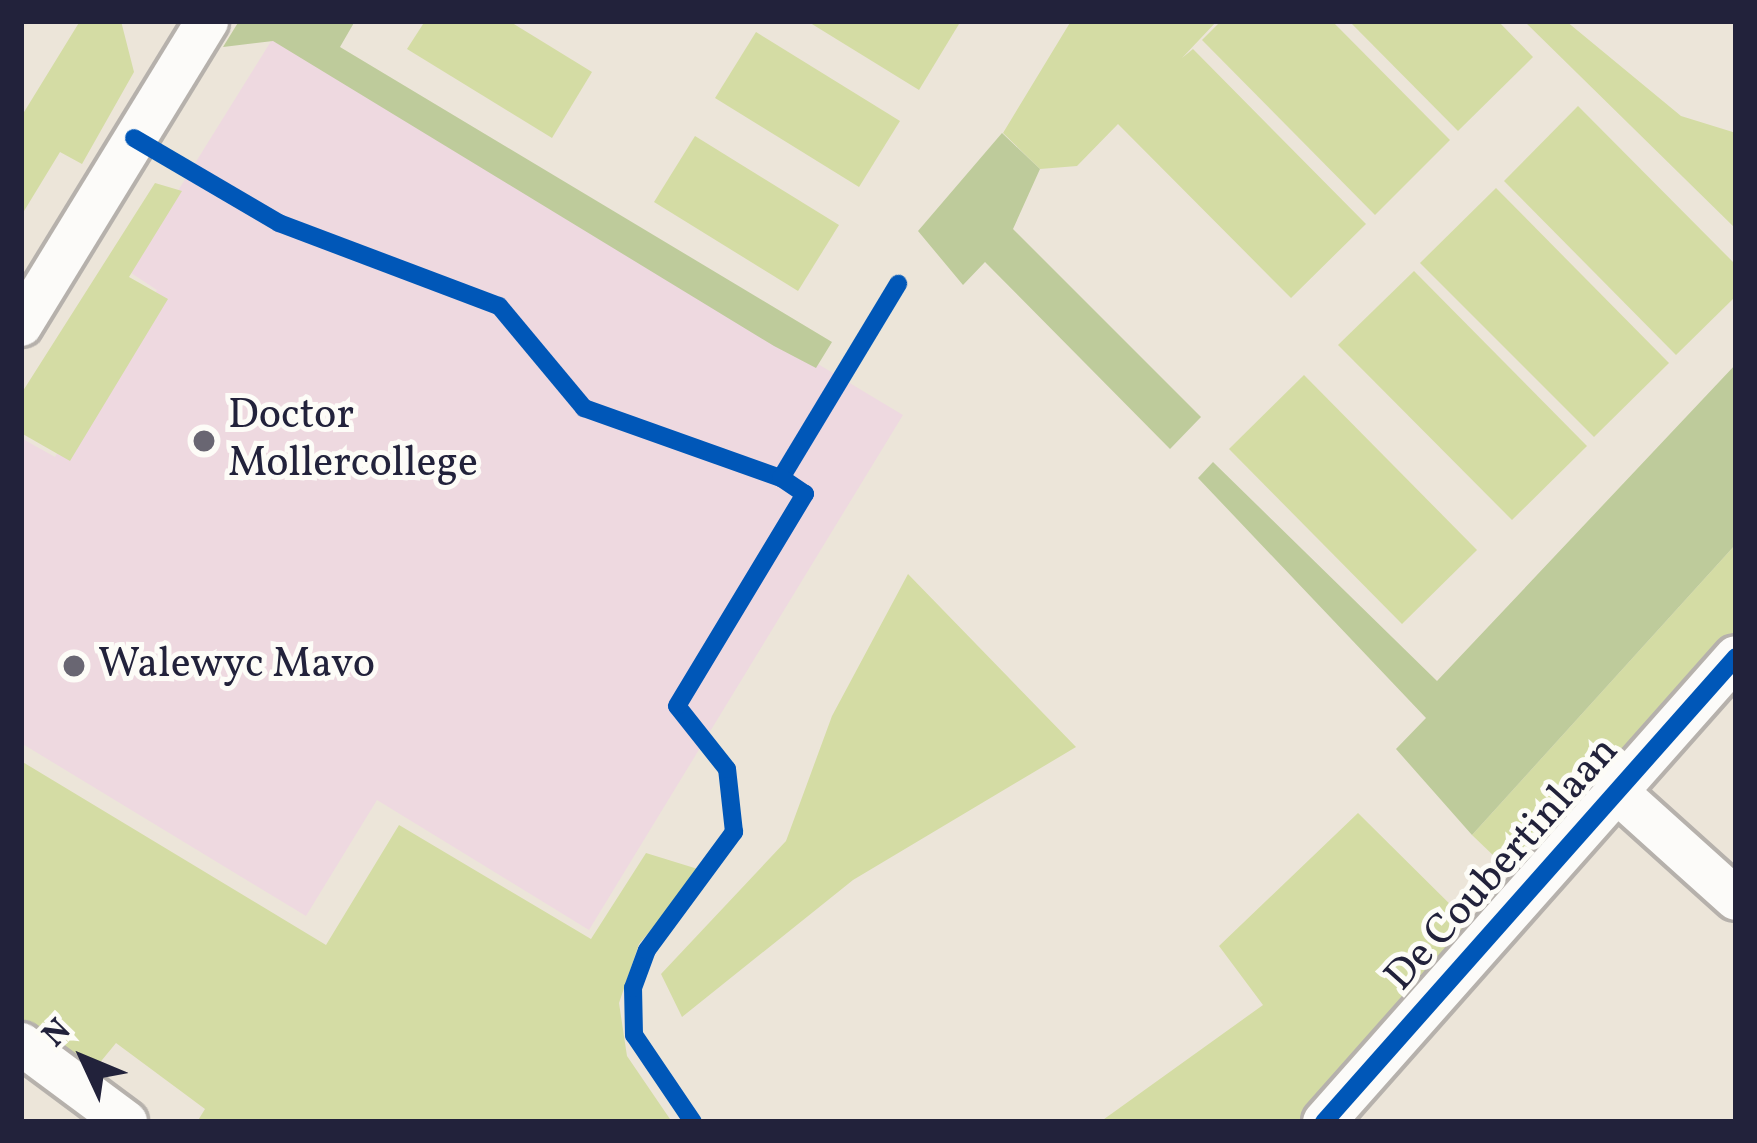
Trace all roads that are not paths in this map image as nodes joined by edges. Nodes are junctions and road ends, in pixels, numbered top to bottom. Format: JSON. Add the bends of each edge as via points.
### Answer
{"nodes":[{"id":1,"x":205,"y":21,"type":"edge"},
{"id":2,"x":21,"y":325,"type":"edge"},
{"id":3,"x":1736,"y":657,"type":"edge"},
{"id":4,"x":1616,"y":791,"type":"junction"},
{"id":5,"x":1736,"y":899,"type":"edge"},
{"id":6,"x":21,"y":1043,"type":"edge"},
{"id":7,"x":126,"y":1122,"type":"edge"},
{"id":8,"x":1324,"y":1122,"type":"edge"}],
"edges":[{"from":1,"to":2,"type":"street"},
{"from":3,"to":4,"type":"street","name":"De Coubertinlaan"},
{"from":4,"to":5,"type":"street"},
{"from":4,"to":8,"type":"street","name":"De Coubertinlaan"},
{"from":6,"to":7,"type":"street"}]}
